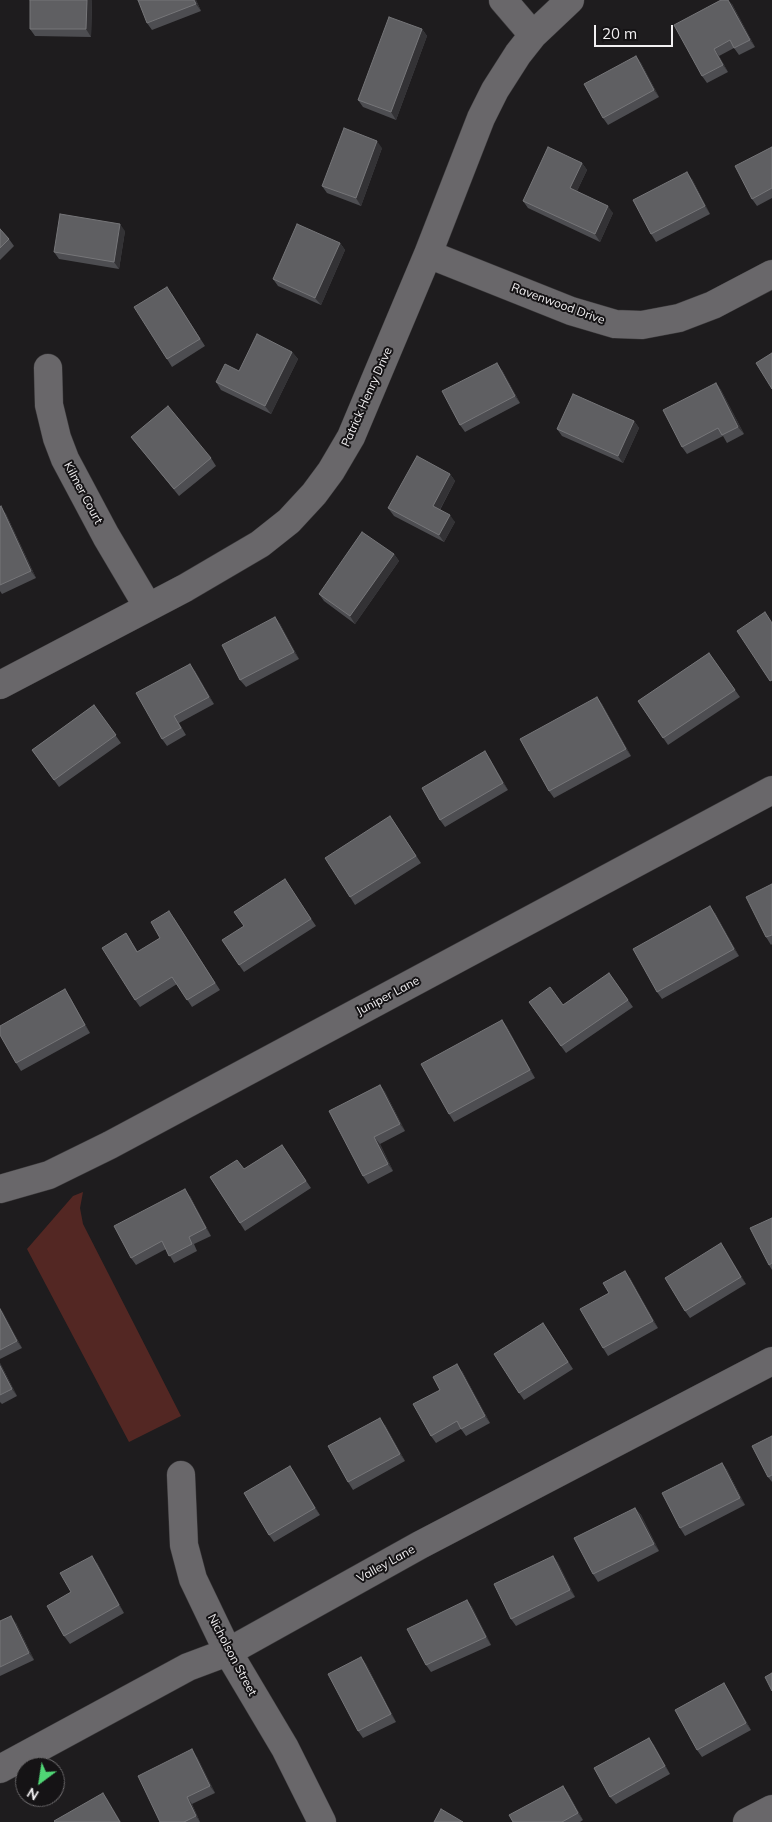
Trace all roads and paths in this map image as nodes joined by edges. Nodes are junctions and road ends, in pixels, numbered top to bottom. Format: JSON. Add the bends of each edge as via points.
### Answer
{"nodes":[{"id":1,"x":503,"y":0,"type":"edge"},
{"id":2,"x":570,"y":0,"type":"edge"},
{"id":3,"x":533,"y":35,"type":"junction"},
{"id":4,"x":428,"y":254,"type":"junction"},
{"id":5,"x":772,"y":274,"type":"edge"},
{"id":6,"x":48,"y":368,"type":"dead end"},
{"id":7,"x":148,"y":607,"type":"junction"},
{"id":8,"x":0,"y":685,"type":"edge"},
{"id":9,"x":772,"y":790,"type":"edge"},
{"id":10,"x":0,"y":1189,"type":"edge"},
{"id":11,"x":772,"y":1361,"type":"edge"},
{"id":12,"x":181,"y":1475,"type":"dead end"},
{"id":13,"x":228,"y":1652,"type":"junction"},
{"id":14,"x":0,"y":1769,"type":"edge"},
{"id":15,"x":772,"y":1809,"type":"edge"},
{"id":16,"x":322,"y":1822,"type":"edge"},
{"id":17,"x":747,"y":1822,"type":"edge"}],
"edges":[{"from":1,"to":3,"type":"street"},
{"from":2,"to":3,"type":"street","name":"Patrick Henry Drive"},
{"from":3,"to":4,"type":"street","name":"Patrick Henry Drive","via":[[495,90],[481,118]]},
{"from":4,"to":5,"type":"street","name":"Ravenwood Drive","via":[[571,311],[615,324],[642,325],[679,318],[713,305]]},
{"from":4,"to":7,"type":"street","name":"Patrick Henry Drive","via":[[351,437],[332,471],[314,494],[289,521],[260,544]]},
{"from":6,"to":7,"type":"street","name":"Kilmer Court","via":[[49,405],[65,459]]},
{"from":7,"to":8,"type":"street","name":"Patrick Henry Drive"},
{"from":9,"to":10,"type":"street","name":"Juniper Lane","via":[[110,1144],[49,1175]]},
{"from":11,"to":13,"type":"street","name":"Valley Lane","via":[[420,1545]]},
{"from":12,"to":13,"type":"street","name":"Nicholson Street","via":[[184,1545],[193,1579]]},
{"from":13,"to":14,"type":"street","name":"Valley Lane","via":[[188,1667]]},
{"from":13,"to":16,"type":"street","name":"Nicholson Street","via":[[285,1748]]},
{"from":15,"to":17,"type":"street"}]}
